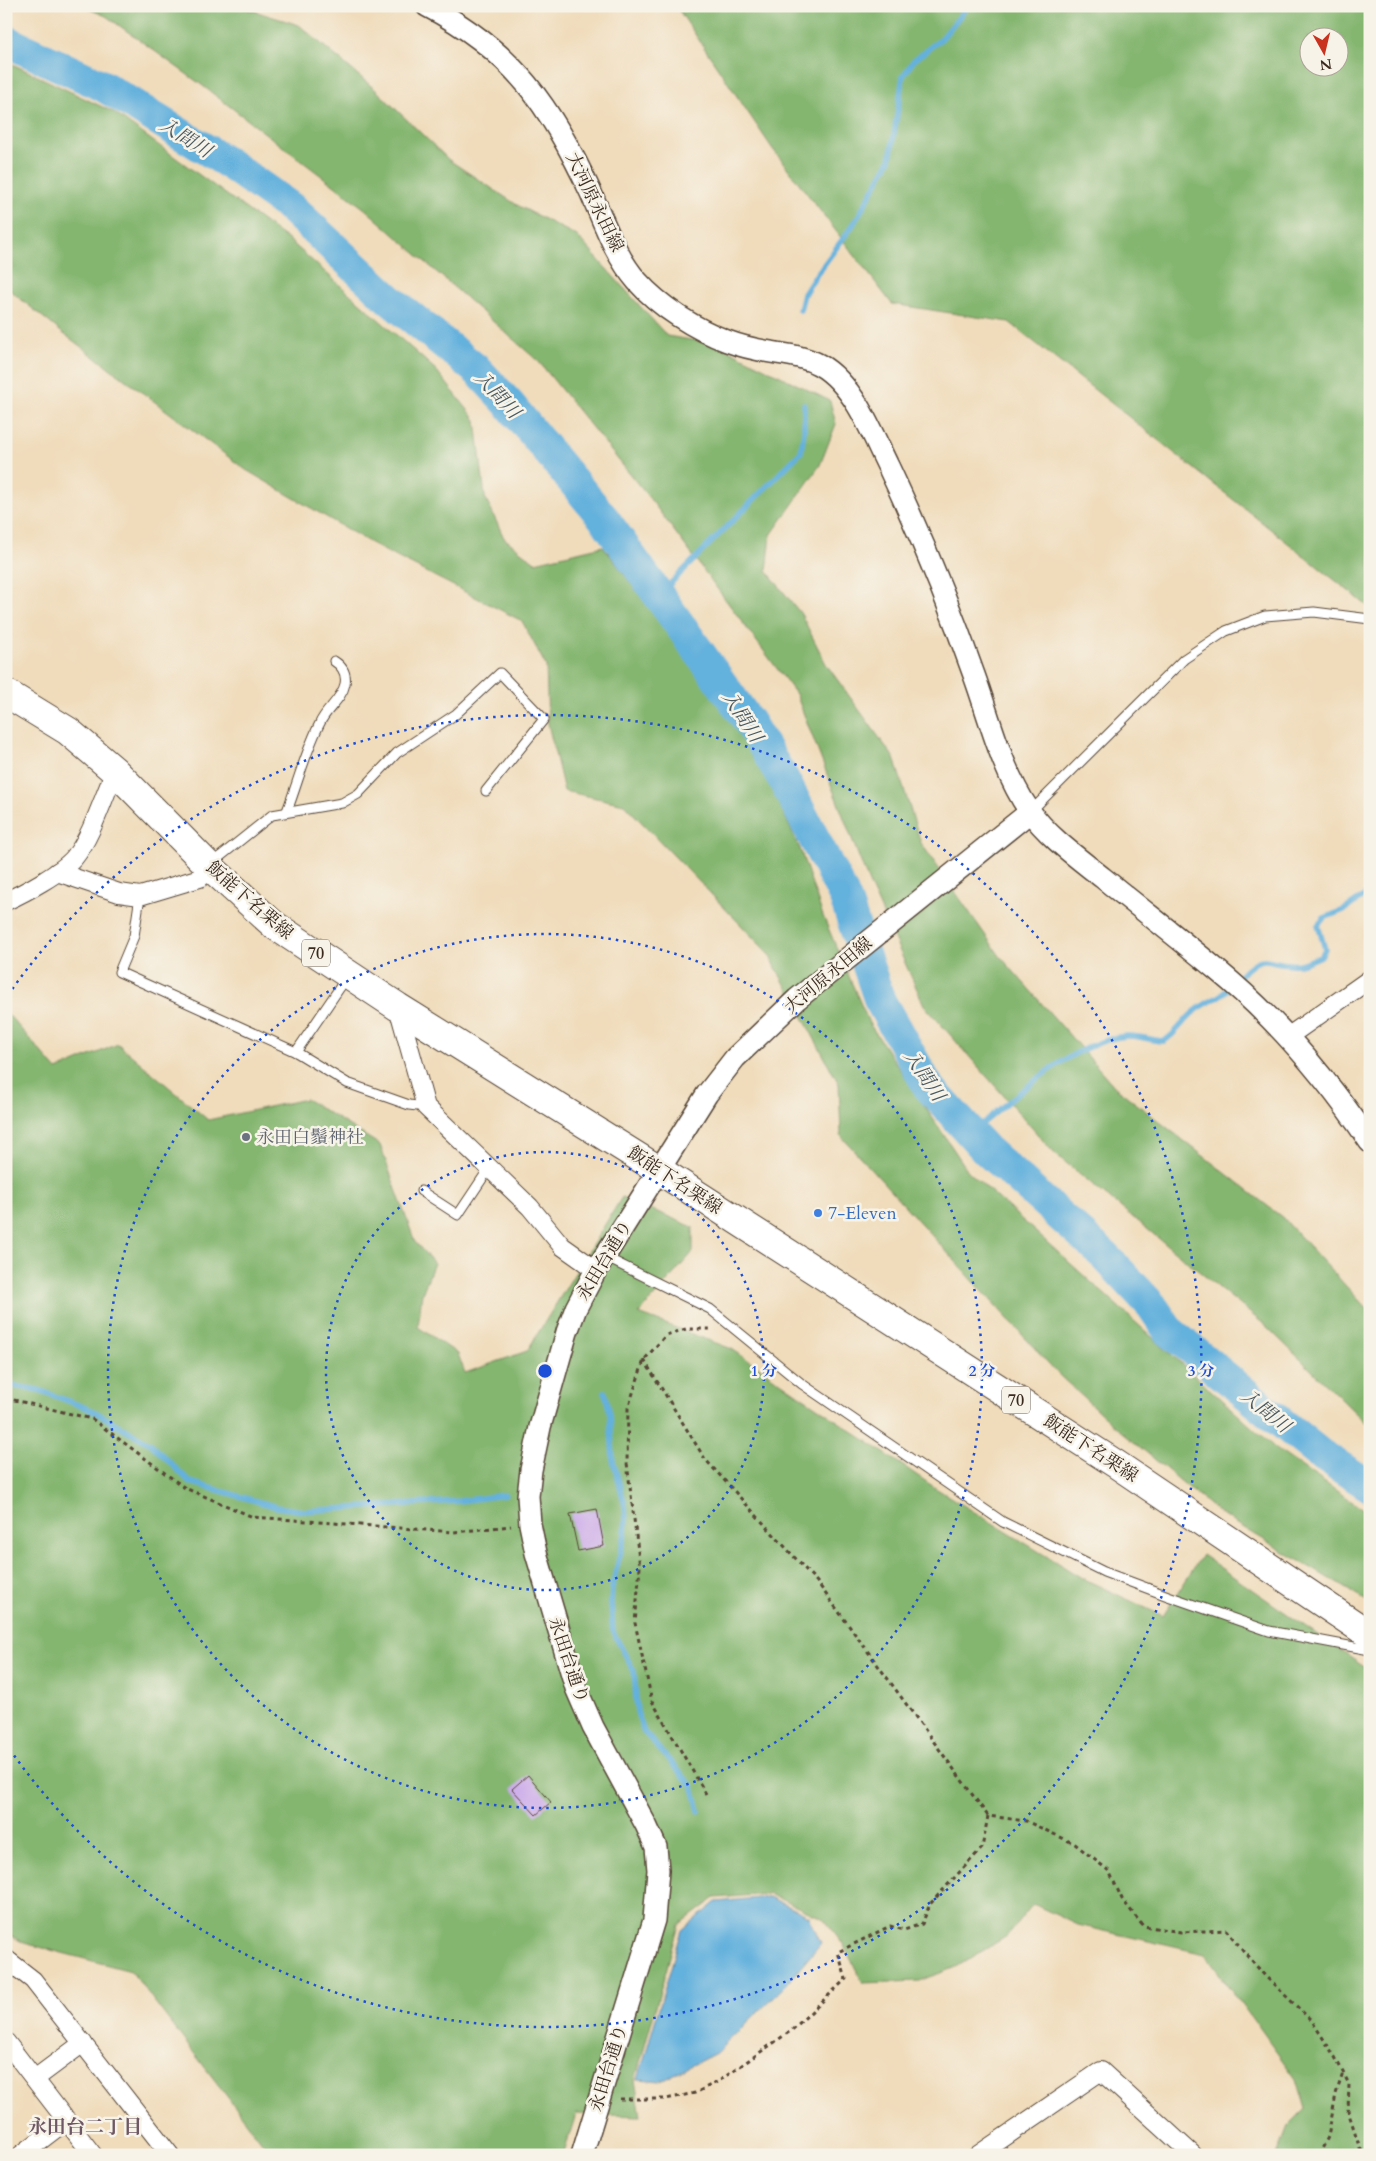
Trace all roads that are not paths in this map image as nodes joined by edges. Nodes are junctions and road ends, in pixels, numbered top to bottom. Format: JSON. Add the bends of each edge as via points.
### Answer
{"nodes":[{"id":1,"x":427,"y":6,"type":"edge"},
{"id":2,"x":1370,"y":619,"type":"edge"},
{"id":3,"x":334,"y":661,"type":"dead end"},
{"id":4,"x":6,"y":694,"type":"edge"},
{"id":5,"x":115,"y":771,"type":"junction"},
{"id":6,"x":486,"y":791,"type":"dead end"},
{"id":7,"x":287,"y":811,"type":"junction"},
{"id":8,"x":1030,"y":812,"type":"junction"},
{"id":9,"x":209,"y":866,"type":"junction"},
{"id":10,"x":56,"y":872,"type":"junction"},
{"id":11,"x":140,"y":896,"type":"junction"},
{"id":12,"x":6,"y":901,"type":"edge"},
{"id":13,"x":348,"y":975,"type":"junction"},
{"id":14,"x":1370,"y":979,"type":"edge"},
{"id":15,"x":398,"y":1007,"type":"junction"},
{"id":16,"x":1289,"y":1036,"type":"junction"},
{"id":17,"x":296,"y":1052,"type":"junction"},
{"id":18,"x":426,"y":1107,"type":"junction"},
{"id":19,"x":1370,"y":1142,"type":"edge"},
{"id":20,"x":490,"y":1167,"type":"junction"},
{"id":21,"x":659,"y":1170,"type":"junction"},
{"id":22,"x":421,"y":1191,"type":"dead end"},
{"id":23,"x":601,"y":1264,"type":"junction"},
{"id":24,"x":1370,"y":1635,"type":"edge"},
{"id":25,"x":1370,"y":1650,"type":"edge"},
{"id":26,"x":6,"y":1959,"type":"edge"},
{"id":27,"x":6,"y":2042,"type":"edge"},
{"id":28,"x":83,"y":2043,"type":"junction"},
{"id":29,"x":36,"y":2078,"type":"junction"},
{"id":30,"x":67,"y":2120,"type":"junction"},
{"id":31,"x":21,"y":2155,"type":"edge"},
{"id":32,"x":93,"y":2155,"type":"edge"},
{"id":33,"x":170,"y":2155,"type":"edge"},
{"id":34,"x":582,"y":2155,"type":"edge"},
{"id":35,"x":978,"y":2155,"type":"edge"},
{"id":36,"x":1194,"y":2155,"type":"edge"}],
"edges":[{"from":1,"to":8,"type":"street","name":"大河原永田線","via":[[484,40],[530,85],[575,160],[618,252],[637,281],[684,320],[726,341],[810,359],[838,377],[859,408],[903,497],[943,589],[1008,768]]},
{"from":2,"to":8,"type":"lane","via":[[1314,612],[1275,615],[1226,631],[1184,659]]},
{"from":3,"to":7,"type":"lane","via":[[341,666],[345,684],[320,722]]},
{"from":4,"to":5,"type":"main road","name":"飯能下名栗線","number":"70","via":[[68,731]]},
{"from":5,"to":9,"type":"main road","name":"飯能下名栗線","number":"70"},
{"from":5,"to":10,"type":"street","via":[[74,858]]},
{"from":6,"to":7,"type":"lane","via":[[544,719],[500,673],[456,714],[397,753],[358,794],[342,803]]},
{"from":7,"to":9,"type":"lane","via":[[272,815],[257,825]]},
{"from":8,"to":16,"type":"street","name":"大河原永田線","via":[[1078,858],[1219,971]]},
{"from":8,"to":21,"type":"street","name":"大河原永田線","via":[[797,999],[735,1058],[707,1094]]},
{"from":9,"to":11,"type":"street","via":[[200,878]]},
{"from":9,"to":13,"type":"main road","name":"飯能下名栗線","number":"70","via":[[274,925]]},
{"from":10,"to":11,"type":"street","via":[[118,893]]},
{"from":10,"to":12,"type":"street"},
{"from":11,"to":17,"type":"lane","via":[[134,936],[119,972]]},
{"from":13,"to":15,"type":"main road","name":"飯能下名栗線","number":"70"},
{"from":13,"to":17,"type":"lane"},
{"from":14,"to":16,"type":"street"},
{"from":15,"to":18,"type":"street"},
{"from":15,"to":21,"type":"main road","name":"飯能下名栗線","number":"70"},
{"from":16,"to":19,"type":"street","name":"大河原永田線","via":[[1335,1090]]},
{"from":17,"to":18,"type":"lane","via":[[347,1083],[408,1105]]},
{"from":18,"to":20,"type":"street"},
{"from":20,"to":22,"type":"lane","via":[[458,1215]]},
{"from":20,"to":23,"type":"street","via":[[530,1207],[562,1246]]},
{"from":21,"to":23,"type":"street","name":"永田台通り"},
{"from":21,"to":24,"type":"main road","name":"飯能下名栗線","number":"70","via":[[1116,1464]]},
{"from":23,"to":25,"type":"lane","via":[[710,1309],[802,1384],[1003,1522],[1104,1572],[1168,1596],[1269,1631]]},
{"from":23,"to":34,"type":"street","name":"永田台通り","via":[[576,1308],[567,1332],[540,1427],[528,1496],[530,1524],[576,1688],[656,1847],[658,1870],[654,1920]]},
{"from":26,"to":28,"type":"street","via":[[33,1980]]},
{"from":27,"to":29,"type":"street"},
{"from":28,"to":29,"type":"street"},
{"from":28,"to":33,"type":"street"},
{"from":29,"to":30,"type":"street"},
{"from":30,"to":31,"type":"street"},
{"from":30,"to":32,"type":"street"},
{"from":35,"to":36,"type":"street","via":[[1101,2071]]}]}
